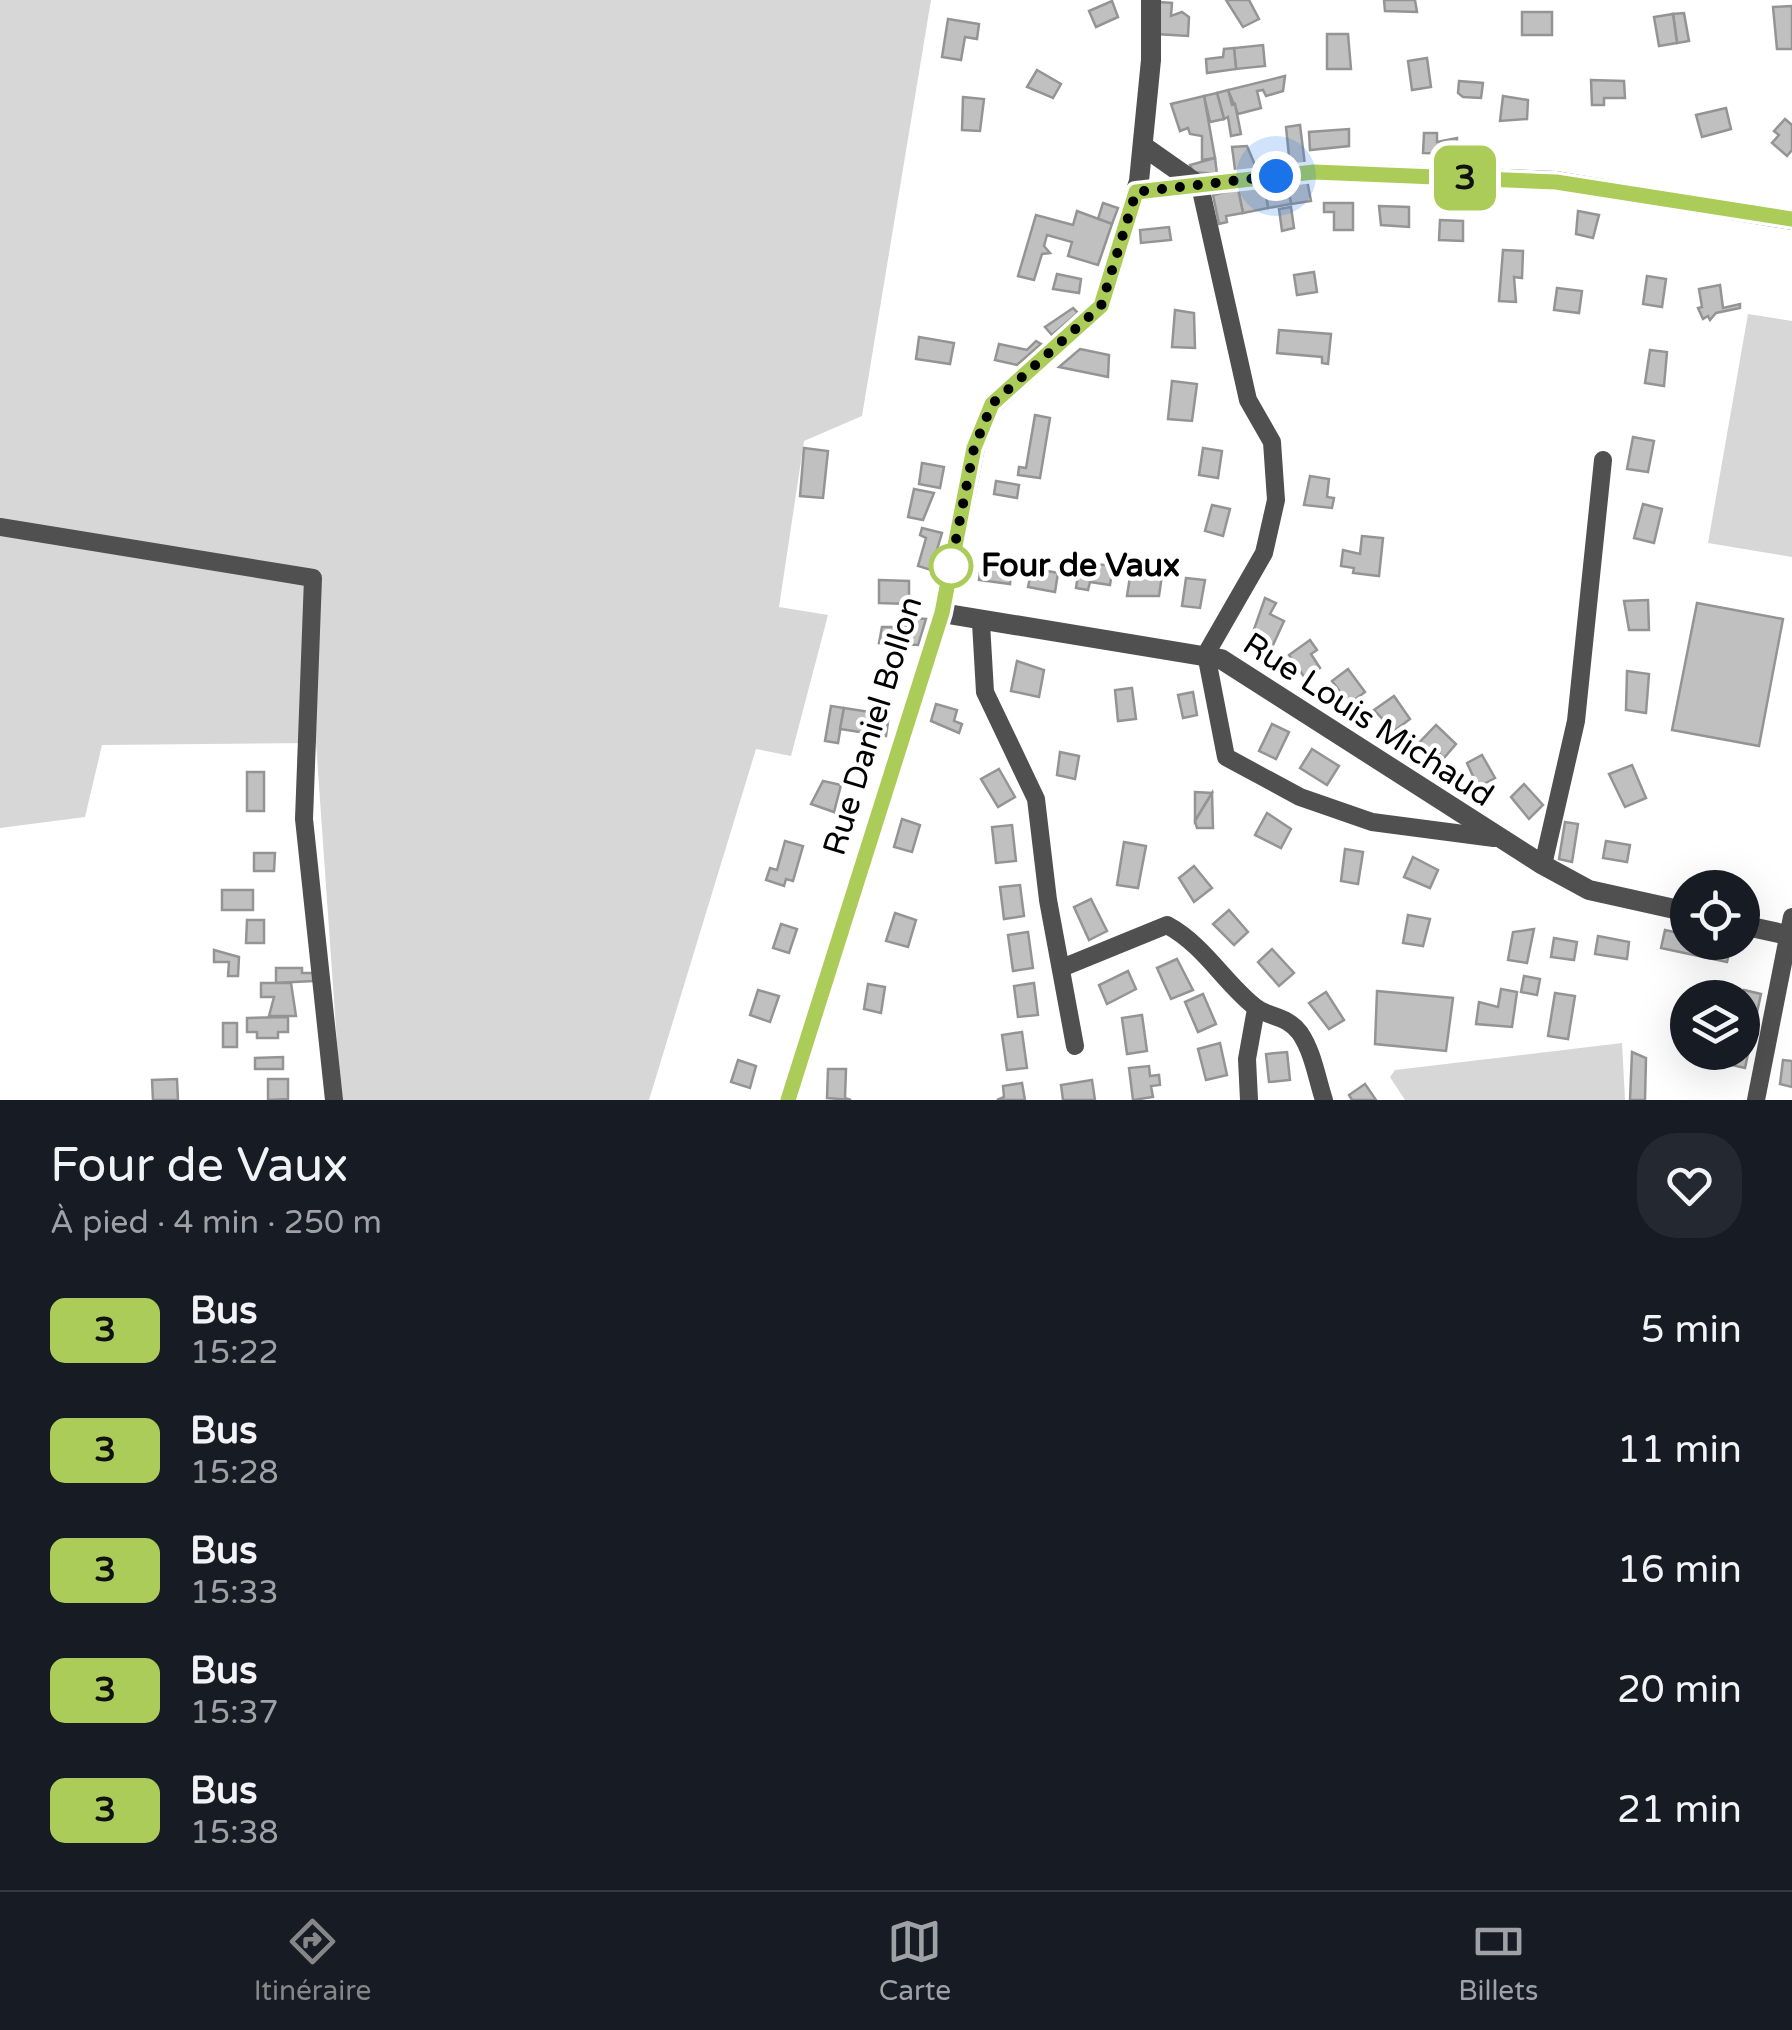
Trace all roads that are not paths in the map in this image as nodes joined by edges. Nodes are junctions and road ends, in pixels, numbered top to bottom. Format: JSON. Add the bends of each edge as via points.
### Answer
{"nodes":[{"id":1,"x":1151,"y":0,"type":"edge"},
{"id":2,"x":1144,"y":146,"type":"junction"},
{"id":3,"x":1200,"y":186,"type":"junction"},
{"id":4,"x":1136,"y":192,"type":"junction"},
{"id":5,"x":1792,"y":220,"type":"edge"},
{"id":6,"x":1603,"y":460,"type":"dead end"},
{"id":7,"x":0,"y":527,"type":"edge"},
{"id":8,"x":942,"y":613,"type":"junction"},
{"id":9,"x":981,"y":623,"type":"junction"},
{"id":10,"x":1206,"y":654,"type":"junction"},
{"id":11,"x":1494,"y":838,"type":"junction"},
{"id":12,"x":1543,"y":866,"type":"junction"},
{"id":13,"x":1670,"y":908,"type":"edge"},
{"id":14,"x":1760,"y":926,"type":"edge"},
{"id":15,"x":1791,"y":929,"type":"edge"},
{"id":16,"x":1064,"y":967,"type":"junction"},
{"id":17,"x":1256,"y":1009,"type":"junction"},
{"id":18,"x":1075,"y":1046,"type":"dead end"},
{"id":19,"x":334,"y":1100,"type":"edge"},
{"id":20,"x":788,"y":1100,"type":"edge"},
{"id":21,"x":1250,"y":1100,"type":"edge"},
{"id":22,"x":1324,"y":1100,"type":"edge"},
{"id":23,"x":1756,"y":1100,"type":"edge"}],
"edges":[{"from":1,"to":2,"type":"street","name":"Rue Daniel Bollon"},
{"from":2,"to":3,"type":"street"},
{"from":2,"to":4,"type":"street","name":"Rue Daniel Bollon"},
{"from":3,"to":4,"type":"street"},
{"from":3,"to":5,"type":"street","via":[[1314,172],[1556,182]]},
{"from":3,"to":10,"type":"street","via":[[1248,400],[1272,442],[1276,500],[1264,553]]},
{"from":4,"to":8,"type":"street","name":"Rue Daniel Bollon","via":[[1101,306],[992,404],[974,448]]},
{"from":6,"to":12,"type":"street","via":[[1576,722]]},
{"from":7,"to":19,"type":"street","via":[[313,578],[304,820]]},
{"from":8,"to":9,"type":"street","name":"Rue Louis Michaud"},
{"from":8,"to":20,"type":"street","name":"Rue Daniel Bollon"},
{"from":9,"to":10,"type":"street","name":"Rue Louis Michaud"},
{"from":9,"to":16,"type":"street","via":[[985,692],[1036,799]]},
{"from":10,"to":11,"type":"street","name":"Rue Louis Michaud"},
{"from":10,"to":11,"type":"street","via":[[1226,757],[1300,797],[1372,822]]},
{"from":11,"to":12,"type":"street","name":"Rue Louis Michaud"},
{"from":12,"to":13,"type":"street","name":"Rue Louis Michaud","via":[[1589,890]]},
{"from":14,"to":15,"type":"street"},
{"from":15,"to":23,"type":"street"},
{"from":16,"to":17,"type":"street","via":[[1167,925],[1206,954]]},
{"from":16,"to":18,"type":"street"},
{"from":17,"to":21,"type":"street"},
{"from":17,"to":22,"type":"street","via":[[1286,1019],[1304,1038]]}]}
